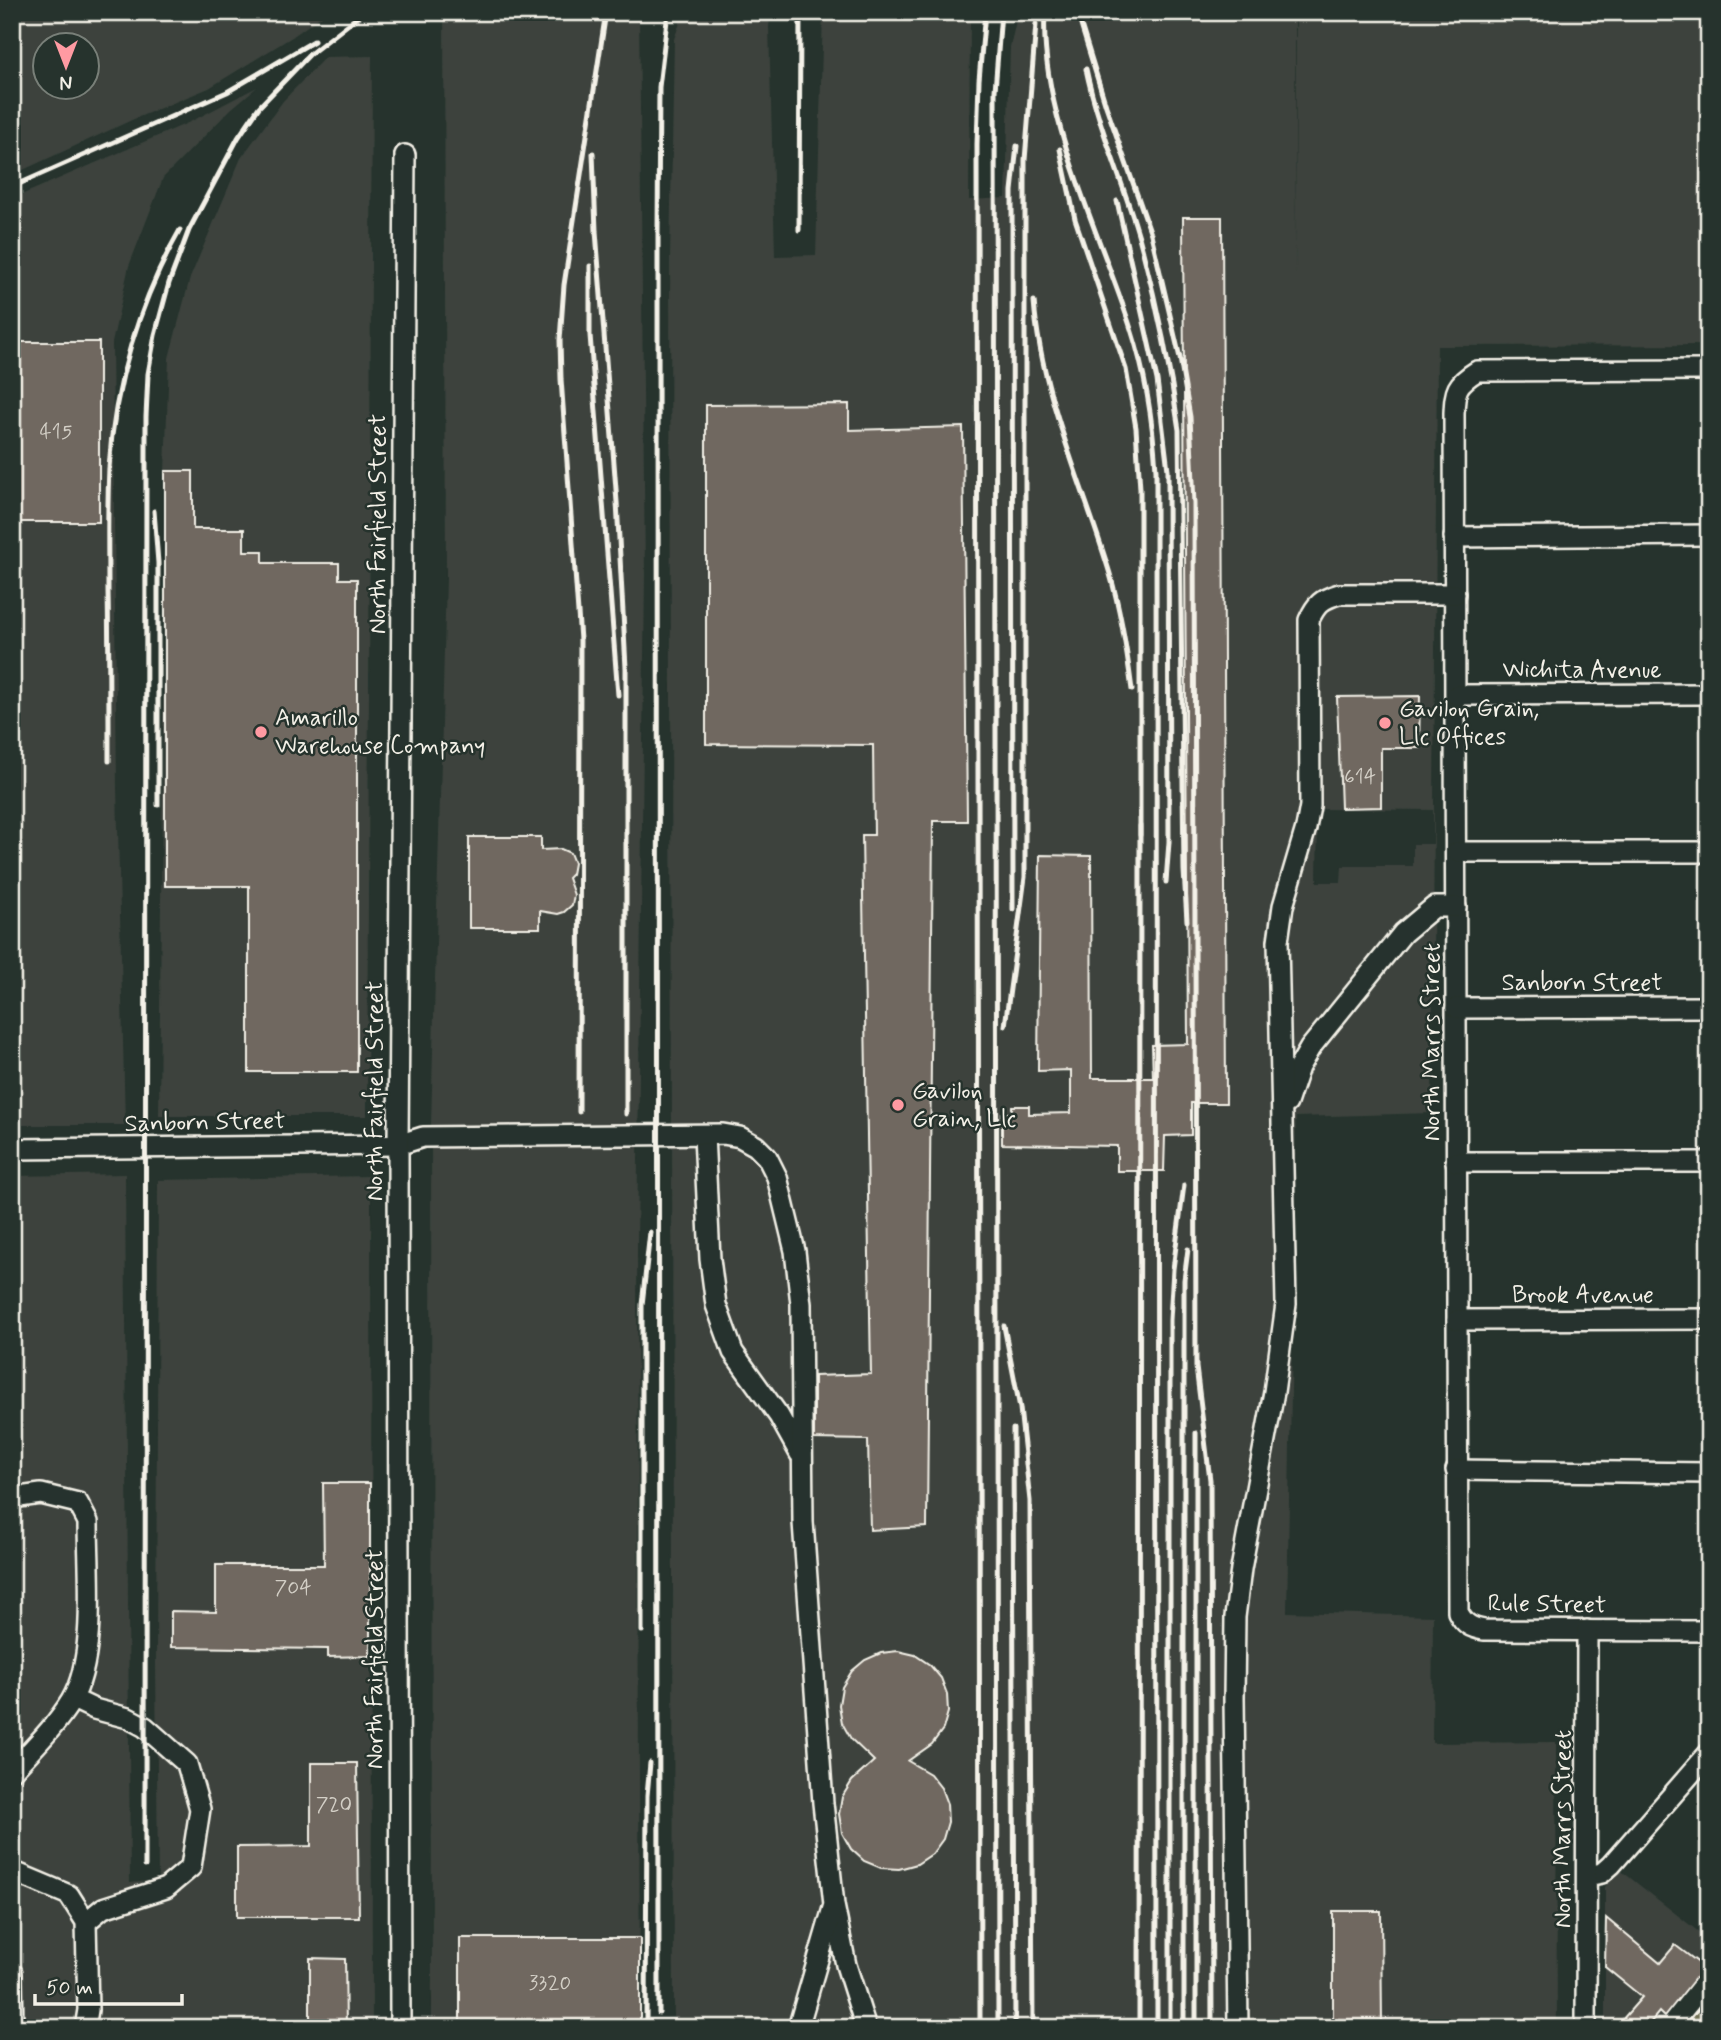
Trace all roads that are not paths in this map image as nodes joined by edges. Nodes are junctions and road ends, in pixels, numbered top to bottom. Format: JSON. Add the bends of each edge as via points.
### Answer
{"nodes":[{"id":1,"x":405,"y":155,"type":"dead end"},
{"id":2,"x":1709,"y":370,"type":"edge"},
{"id":3,"x":1709,"y":535,"type":"edge"},
{"id":4,"x":1454,"y":537,"type":"junction"},
{"id":5,"x":1455,"y":594,"type":"junction"},
{"id":6,"x":1709,"y":694,"type":"edge"},
{"id":7,"x":1456,"y":695,"type":"junction"},
{"id":8,"x":1457,"y":852,"type":"junction"},
{"id":9,"x":1709,"y":852,"type":"edge"},
{"id":10,"x":1456,"y":906,"type":"junction"},
{"id":11,"x":1709,"y":1007,"type":"edge"},
{"id":12,"x":1456,"y":1008,"type":"junction"},
{"id":13,"x":1281,"y":1120,"type":"junction"},
{"id":14,"x":704,"y":1135,"type":"junction"},
{"id":15,"x":398,"y":1145,"type":"junction"},
{"id":16,"x":12,"y":1149,"type":"edge"},
{"id":17,"x":1456,"y":1162,"type":"junction"},
{"id":18,"x":1709,"y":1162,"type":"edge"},
{"id":19,"x":1709,"y":1319,"type":"edge"},
{"id":20,"x":1457,"y":1320,"type":"junction"},
{"id":21,"x":802,"y":1458,"type":"junction"},
{"id":22,"x":1456,"y":1470,"type":"junction"},
{"id":23,"x":1709,"y":1473,"type":"edge"},
{"id":24,"x":12,"y":1498,"type":"edge"},
{"id":25,"x":1456,"y":1546,"type":"joint"},
{"id":26,"x":1587,"y":1630,"type":"junction"},
{"id":27,"x":1709,"y":1631,"type":"edge"},
{"id":28,"x":73,"y":1699,"type":"junction"},
{"id":29,"x":1709,"y":1753,"type":"edge"},
{"id":30,"x":12,"y":1771,"type":"edge"},
{"id":31,"x":12,"y":1871,"type":"edge"},
{"id":32,"x":1587,"y":1876,"type":"junction"},
{"id":33,"x":834,"y":1905,"type":"junction"},
{"id":34,"x":86,"y":1922,"type":"junction"},
{"id":35,"x":12,"y":1973,"type":"edge"},
{"id":36,"x":1709,"y":2017,"type":"edge"},
{"id":37,"x":13,"y":2028,"type":"edge"},
{"id":38,"x":85,"y":2028,"type":"edge"},
{"id":39,"x":401,"y":2028,"type":"edge"},
{"id":40,"x":798,"y":2028,"type":"edge"},
{"id":41,"x":866,"y":2028,"type":"edge"},
{"id":42,"x":1238,"y":2028,"type":"edge"},
{"id":43,"x":1586,"y":2028,"type":"edge"},
{"id":44,"x":1700,"y":2028,"type":"edge"}],
"edges":[{"from":1,"to":15,"type":"street","name":"North Fairfield Street"},
{"from":2,"to":4,"type":"street","name":"North Marrs Street","via":[[1477,371],[1465,378],[1455,390]]},
{"from":3,"to":4,"type":"street"},
{"from":4,"to":5,"type":"street","name":"North Marrs Street"},
{"from":5,"to":7,"type":"street","name":"North Marrs Street"},
{"from":5,"to":13,"type":"street","via":[[1339,594],[1315,606],[1309,621],[1310,806],[1278,941]]},
{"from":6,"to":7,"type":"street","name":"Wichita Avenue"},
{"from":7,"to":8,"type":"street","name":"North Marrs Street"},
{"from":8,"to":9,"type":"street"},
{"from":8,"to":10,"type":"street","name":"North Marrs Street"},
{"from":10,"to":12,"type":"street","name":"North Marrs Street"},
{"from":10,"to":13,"type":"street","via":[[1434,908],[1403,933],[1310,1048]]},
{"from":11,"to":12,"type":"street","name":"Sanborn Street"},
{"from":12,"to":17,"type":"street","name":"North Marrs Street"},
{"from":13,"to":42,"type":"street","via":[[1286,1304],[1235,1617]]},
{"from":14,"to":15,"type":"street","name":"Sanborn Street","via":[[424,1137]]},
{"from":14,"to":21,"type":"street","via":[[716,1306],[733,1352],[779,1416]]},
{"from":14,"to":21,"type":"street","name":"Sanborn Street","via":[[740,1137],[756,1146],[777,1177],[795,1251],[801,1304]]},
{"from":15,"to":16,"type":"street","name":"Sanborn Street"},
{"from":15,"to":39,"type":"street","name":"North Fairfield Street"},
{"from":17,"to":18,"type":"street"},
{"from":17,"to":20,"type":"street","name":"North Marrs Street"},
{"from":19,"to":20,"type":"street","name":"Brook Avenue"},
{"from":20,"to":22,"type":"street","name":"North Marrs Street"},
{"from":21,"to":33,"type":"street","name":"Sanborn Street","via":[[822,1790]]},
{"from":22,"to":23,"type":"street"},
{"from":22,"to":25,"type":"street","name":"North Marrs Street"},
{"from":24,"to":28,"type":"street","via":[[40,1494],[78,1503],[88,1522],[88,1652]]},
{"from":25,"to":26,"type":"street","name":"Rule Street","via":[[1458,1612],[1471,1628]]},
{"from":26,"to":27,"type":"street","name":"Rule Street"},
{"from":26,"to":32,"type":"street","name":"North Marrs Street"},
{"from":28,"to":30,"type":"street"},
{"from":28,"to":34,"type":"street","via":[[128,1718],[156,1735],[187,1764],[200,1809],[191,1867],[166,1888],[103,1908]]},
{"from":29,"to":32,"type":"street","via":[[1611,1865],[1602,1873]]},
{"from":31,"to":34,"type":"street","via":[[69,1895]]},
{"from":32,"to":43,"type":"street","name":"North Marrs Street"},
{"from":33,"to":40,"type":"street"},
{"from":33,"to":41,"type":"street","name":"Sanborn Street"},
{"from":34,"to":38,"type":"street"},
{"from":35,"to":37,"type":"street"},
{"from":36,"to":44,"type":"main road"}]}
